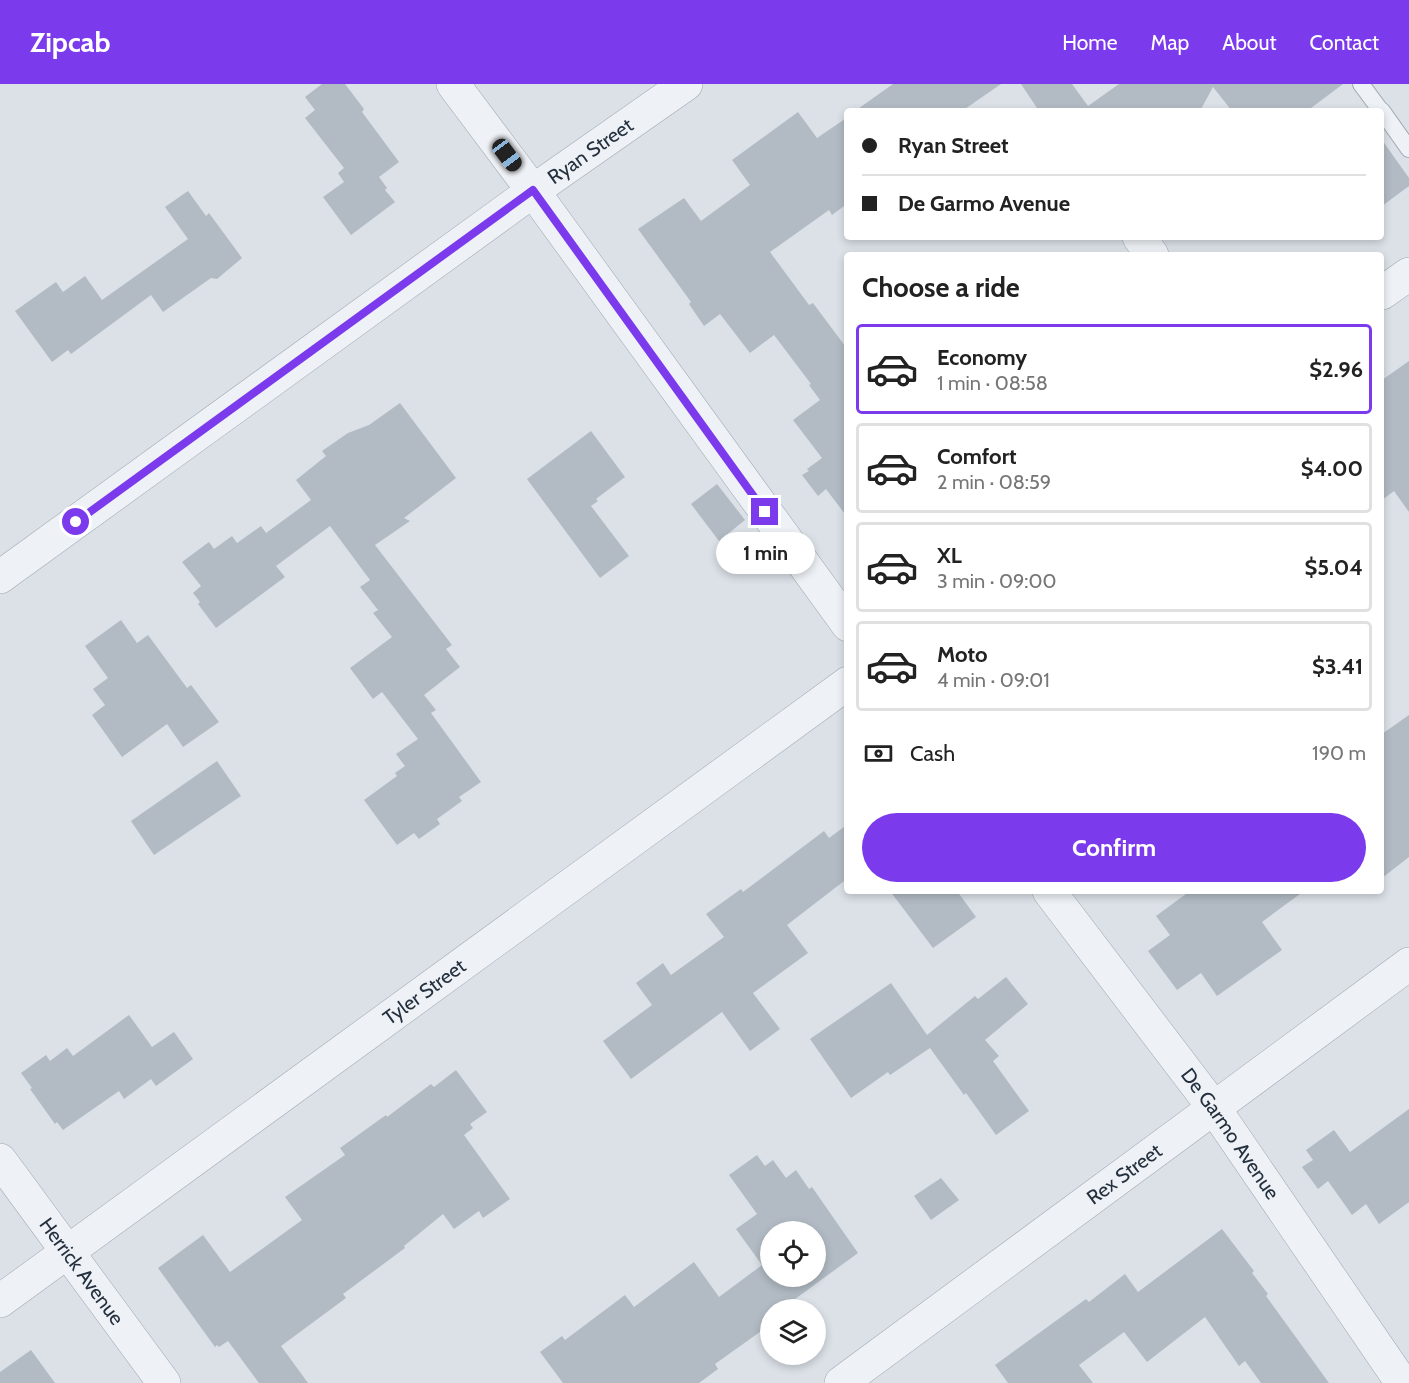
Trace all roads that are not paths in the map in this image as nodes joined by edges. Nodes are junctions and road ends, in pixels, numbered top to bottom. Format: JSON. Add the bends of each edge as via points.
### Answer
{"nodes":[{"id":1,"x":453,"y":84,"type":"edge"},
{"id":2,"x":686,"y":84,"type":"edge"},
{"id":3,"x":1361,"y":84,"type":"edge"},
{"id":4,"x":1379,"y":108,"type":"edge"},
{"id":5,"x":1384,"y":115,"type":"edge"},
{"id":6,"x":1409,"y":149,"type":"edge"},
{"id":7,"x":533,"y":190,"type":"junction"},
{"id":8,"x":1140,"y":240,"type":"edge"},
{"id":9,"x":1150,"y":252,"type":"edge"},
{"id":10,"x":1409,"y":273,"type":"edge"},
{"id":11,"x":1384,"y":292,"type":"edge"},
{"id":12,"x":0,"y":577,"type":"edge"},
{"id":13,"x":844,"y":619,"type":"edge"},
{"id":14,"x":844,"y":686,"type":"edge"},
{"id":15,"x":1051,"y":894,"type":"edge"},
{"id":16,"x":1409,"y":964,"type":"edge"},
{"id":17,"x":1214,"y":1108,"type":"junction"},
{"id":18,"x":0,"y":1160,"type":"edge"},
{"id":19,"x":66,"y":1253,"type":"junction"},
{"id":20,"x":0,"y":1301,"type":"edge"},
{"id":21,"x":164,"y":1383,"type":"edge"},
{"id":22,"x":841,"y":1383,"type":"edge"},
{"id":23,"x":1402,"y":1383,"type":"edge"}],
"edges":[{"from":1,"to":7,"type":"street"},
{"from":2,"to":7,"type":"street","name":"Ryan Street"},
{"from":3,"to":4,"type":"lane"},
{"from":5,"to":6,"type":"lane"},
{"from":7,"to":12,"type":"street","name":"Ryan Street"},
{"from":7,"to":13,"type":"street"},
{"from":8,"to":9,"type":"street"},
{"from":10,"to":11,"type":"street"},
{"from":14,"to":19,"type":"street","name":"Tyler Street"},
{"from":15,"to":17,"type":"street","name":"De Garmo Avenue"},
{"from":16,"to":17,"type":"street","name":"Rex Street"},
{"from":17,"to":22,"type":"street","name":"Rex Street"},
{"from":17,"to":23,"type":"street","name":"De Garmo Avenue"},
{"from":18,"to":19,"type":"street","name":"Herrick Avenue"},
{"from":19,"to":20,"type":"street","name":"Tyler Street"},
{"from":19,"to":21,"type":"street","name":"Herrick Avenue"}]}
